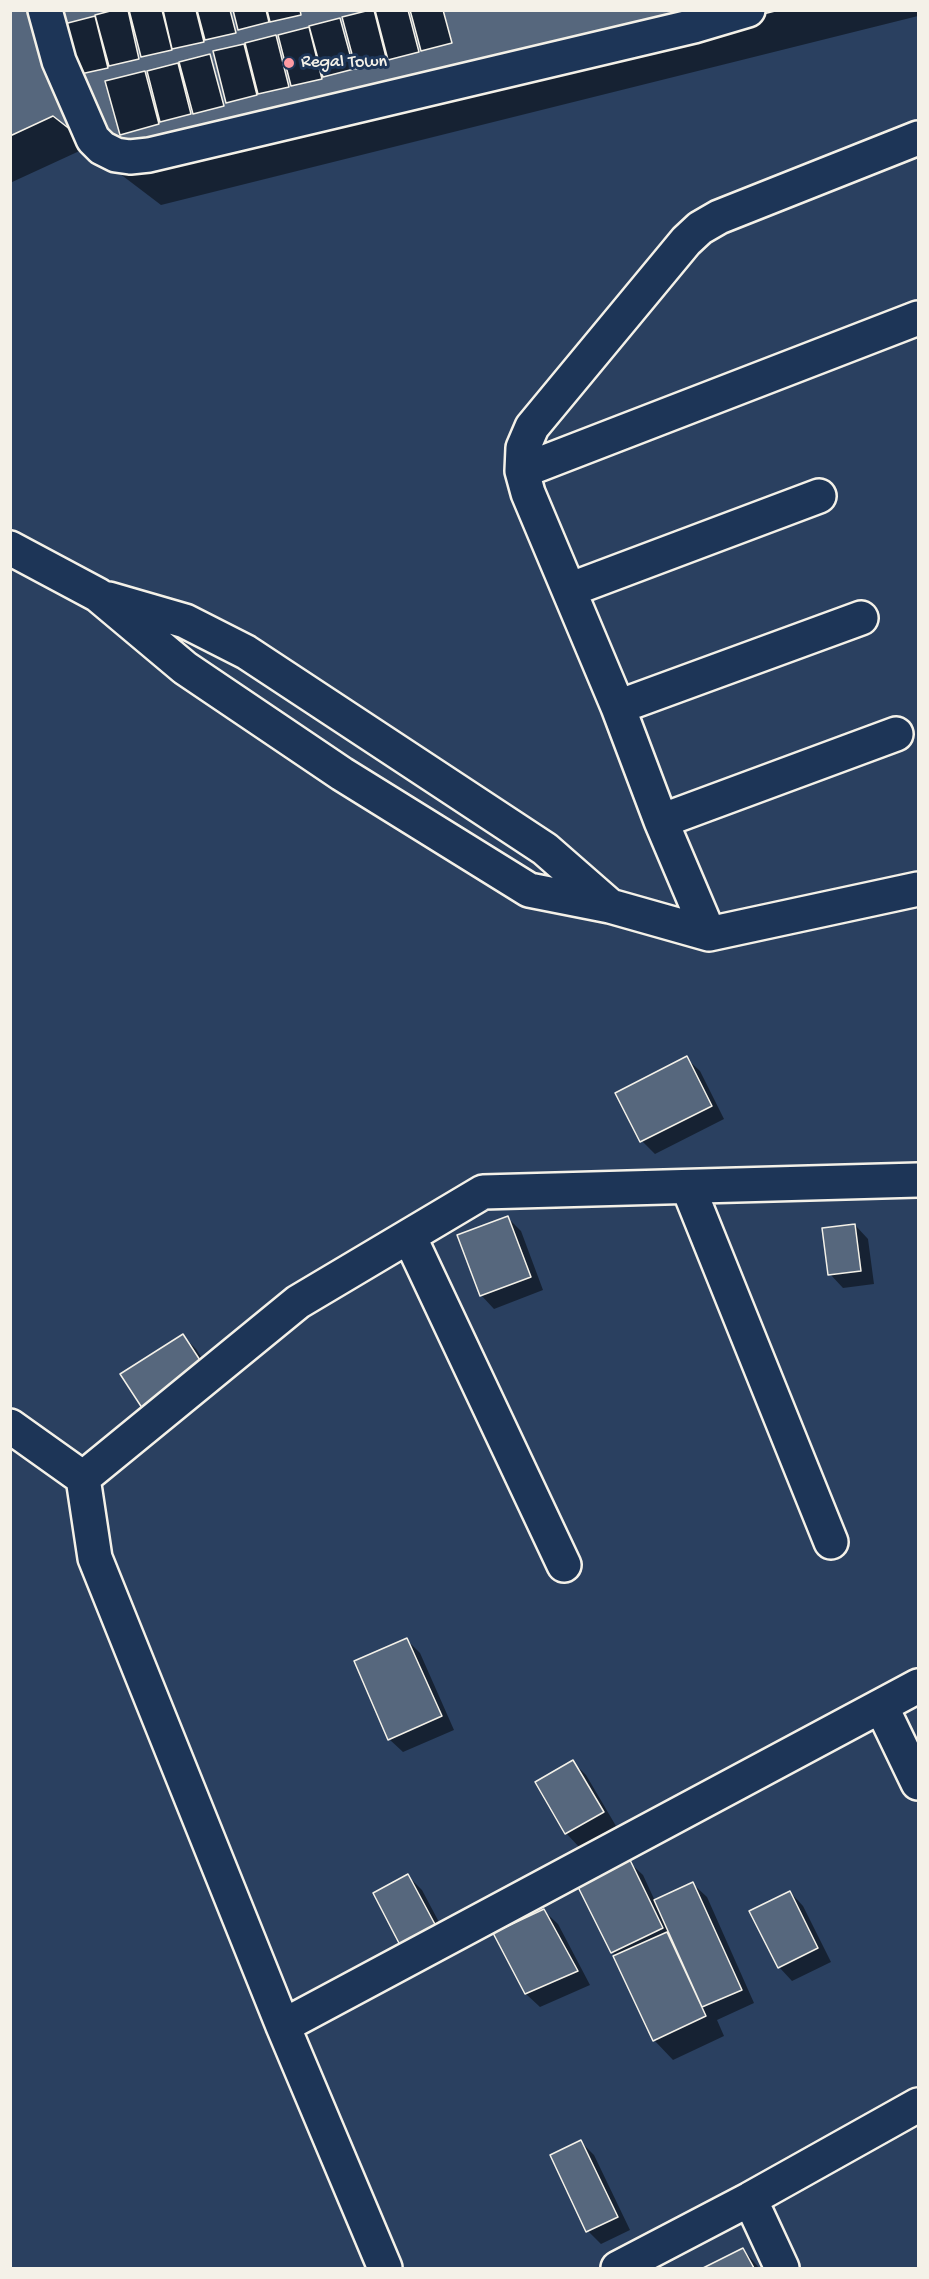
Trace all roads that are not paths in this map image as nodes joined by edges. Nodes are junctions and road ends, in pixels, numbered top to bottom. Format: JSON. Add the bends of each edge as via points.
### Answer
{"nodes":[{"id":1,"x":45,"y":10,"type":"edge"},
{"id":2,"x":748,"y":10,"type":"edge"},
{"id":3,"x":692,"y":18,"type":"edge"},
{"id":4,"x":918,"y":138,"type":"edge"},
{"id":5,"x":918,"y":318,"type":"edge"},
{"id":6,"x":522,"y":471,"type":"junction"},
{"id":7,"x":819,"y":496,"type":"dead end"},
{"id":8,"x":10,"y":548,"type":"edge"},
{"id":9,"x":569,"y":590,"type":"junction"},
{"id":10,"x":98,"y":595,"type":"junction"},
{"id":11,"x":861,"y":618,"type":"dead end"},
{"id":12,"x":618,"y":706,"type":"junction"},
{"id":13,"x":896,"y":734,"type":"dead end"},
{"id":14,"x":434,"y":776,"type":"junction"},
{"id":15,"x":410,"y":816,"type":"junction"},
{"id":16,"x":661,"y":821,"type":"junction"},
{"id":17,"x":918,"y":890,"type":"edge"},
{"id":18,"x":610,"y":906,"type":"junction"},
{"id":19,"x":709,"y":934,"type":"junction"},
{"id":20,"x":918,"y":1180,"type":"edge"},
{"id":21,"x":687,"y":1187,"type":"junction"},
{"id":22,"x":409,"y":1236,"type":"junction"},
{"id":23,"x":10,"y":1426,"type":"edge"},
{"id":24,"x":83,"y":1478,"type":"junction"},
{"id":25,"x":831,"y":1542,"type":"dead end"},
{"id":26,"x":564,"y":1565,"type":"dead end"},
{"id":27,"x":918,"y":1686,"type":"edge"},
{"id":28,"x":881,"y":1706,"type":"junction"},
{"id":29,"x":918,"y":1783,"type":"edge"},
{"id":30,"x":282,"y":2026,"type":"junction"},
{"id":31,"x":918,"y":2105,"type":"edge"},
{"id":32,"x":750,"y":2199,"type":"junction"},
{"id":33,"x":385,"y":2268,"type":"edge"},
{"id":34,"x":618,"y":2268,"type":"edge"},
{"id":35,"x":782,"y":2268,"type":"edge"}],
"edges":[{"from":1,"to":3,"type":"street","via":[[59,61],[93,139],[116,155],[130,157]]},
{"from":2,"to":3,"type":"street"},
{"from":4,"to":6,"type":"street","via":[[700,228],[531,427],[523,448]]},
{"from":5,"to":6,"type":"street"},
{"from":6,"to":9,"type":"street"},
{"from":7,"to":9,"type":"street"},
{"from":8,"to":10,"type":"street"},
{"from":9,"to":12,"type":"street"},
{"from":10,"to":14,"type":"street","via":[[185,621],[246,652]]},
{"from":10,"to":15,"type":"street","via":[[185,668]]},
{"from":11,"to":12,"type":"street"},
{"from":12,"to":16,"type":"street"},
{"from":13,"to":16,"type":"street"},
{"from":14,"to":15,"type":"street"},
{"from":14,"to":18,"type":"street","via":[[545,849]]},
{"from":15,"to":18,"type":"street","via":[[529,890]]},
{"from":16,"to":19,"type":"street"},
{"from":17,"to":19,"type":"street"},
{"from":18,"to":19,"type":"street"},
{"from":20,"to":21,"type":"street"},
{"from":21,"to":22,"type":"street","via":[[483,1192]]},
{"from":21,"to":25,"type":"street"},
{"from":22,"to":24,"type":"street","via":[[298,1302]]},
{"from":22,"to":26,"type":"street"},
{"from":23,"to":24,"type":"street"},
{"from":24,"to":30,"type":"street","via":[[95,1558]]},
{"from":27,"to":28,"type":"street"},
{"from":28,"to":29,"type":"street"},
{"from":28,"to":30,"type":"street"},
{"from":30,"to":33,"type":"street"},
{"from":31,"to":32,"type":"street"},
{"from":32,"to":34,"type":"street"},
{"from":32,"to":35,"type":"street"}]}
